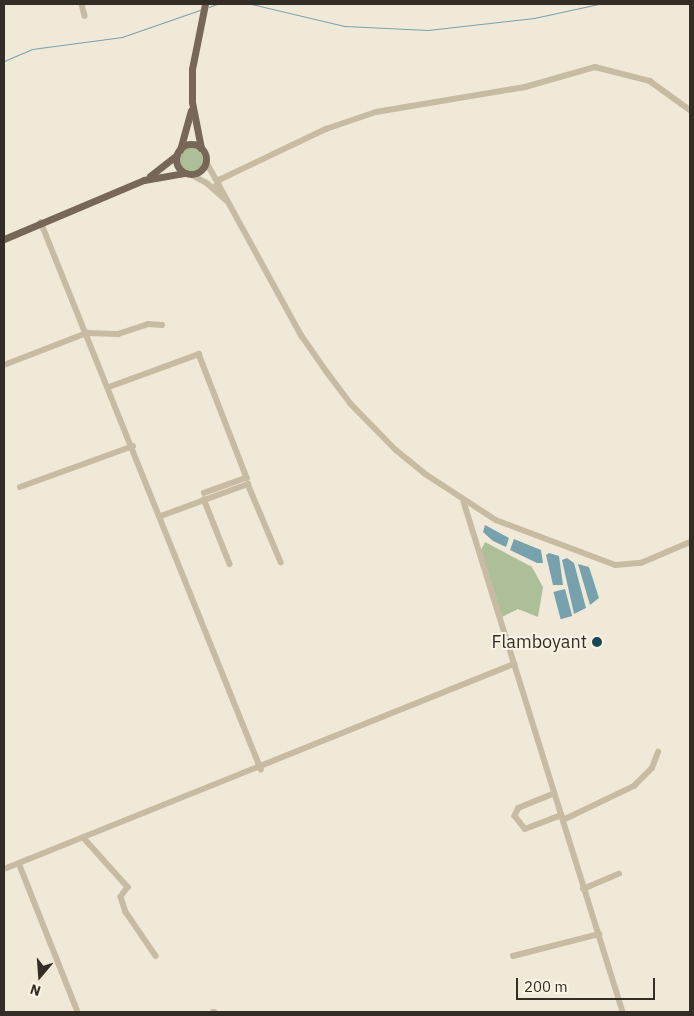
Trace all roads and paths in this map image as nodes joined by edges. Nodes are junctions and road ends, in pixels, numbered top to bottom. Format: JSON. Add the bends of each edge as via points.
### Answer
{"nodes":[{"id":1,"x":82,"y":4,"type":"edge"},
{"id":2,"x":205,"y":4,"type":"edge"},
{"id":3,"x":85,"y":16,"type":"dead end"},
{"id":4,"x":192,"y":102,"type":"junction"},
{"id":5,"x":690,"y":110,"type":"edge"},
{"id":6,"x":201,"y":148,"type":"junction"},
{"id":7,"x":178,"y":153,"type":"junction"},
{"id":8,"x":206,"y":161,"type":"junction"},
{"id":9,"x":187,"y":173,"type":"junction"},
{"id":10,"x":144,"y":180,"type":"junction"},
{"id":11,"x":219,"y":180,"type":"junction"},
{"id":12,"x":212,"y":187,"type":"junction"},
{"id":13,"x":230,"y":204,"type":"junction"},
{"id":14,"x":41,"y":222,"type":"junction"},
{"id":15,"x":4,"y":239,"type":"edge"},
{"id":16,"x":162,"y":325,"type":"dead end"},
{"id":17,"x":87,"y":333,"type":"junction"},
{"id":18,"x":4,"y":365,"type":"edge"},
{"id":19,"x":109,"y":387,"type":"junction"},
{"id":20,"x":133,"y":446,"type":"junction"},
{"id":21,"x":20,"y":487,"type":"dead end"},
{"id":22,"x":205,"y":496,"type":"junction"},
{"id":23,"x":464,"y":502,"type":"junction"},
{"id":24,"x":161,"y":516,"type":"junction"},
{"id":25,"x":690,"y":542,"type":"edge"},
{"id":26,"x":281,"y":562,"type":"dead end"},
{"id":27,"x":230,"y":564,"type":"dead end"},
{"id":28,"x":514,"y":664,"type":"junction"},
{"id":29,"x":658,"y":752,"type":"dead end"},
{"id":30,"x":261,"y":769,"type":"junction"},
{"id":31,"x":554,"y":794,"type":"junction"},
{"id":32,"x":562,"y":817,"type":"junction"},
{"id":33,"x":84,"y":838,"type":"junction"},
{"id":34,"x":19,"y":864,"type":"junction"},
{"id":35,"x":4,"y":870,"type":"edge"},
{"id":36,"x":619,"y":874,"type":"dead end"},
{"id":37,"x":583,"y":888,"type":"junction"},
{"id":38,"x":599,"y":934,"type":"junction"},
{"id":39,"x":156,"y":956,"type":"dead end"},
{"id":40,"x":513,"y":956,"type":"dead end"},
{"id":41,"x":78,"y":1012,"type":"edge"},
{"id":42,"x":623,"y":1012,"type":"edge"}],
"edges":[{"from":1,"to":3,"type":"street"},
{"from":2,"to":4,"type":"main road","via":[[192,69]]},
{"from":4,"to":6,"type":"main road"},
{"from":4,"to":7,"type":"main road","via":[[188,128]]},
{"from":5,"to":11,"type":"street","via":[[650,81],[595,67],[526,87],[376,112],[326,129]]},
{"from":6,"to":7,"type":"main road","via":[[192,145]]},
{"from":6,"to":8,"type":"main road"},
{"from":7,"to":9,"type":"main road","via":[[178,165]]},
{"from":7,"to":10,"type":"main road"},
{"from":8,"to":9,"type":"main road","via":[[199,172]]},
{"from":8,"to":11,"type":"street"},
{"from":9,"to":10,"type":"main road"},
{"from":9,"to":12,"type":"street"},
{"from":10,"to":14,"type":"main road"},
{"from":11,"to":12,"type":"street","via":[[218,186]]},
{"from":11,"to":13,"type":"street"},
{"from":12,"to":13,"type":"street"},
{"from":13,"to":23,"type":"street","via":[[302,336],[352,404],[396,450]]},
{"from":14,"to":15,"type":"main road"},
{"from":14,"to":17,"type":"street"},
{"from":16,"to":17,"type":"street","via":[[148,324],[127,333]]},
{"from":17,"to":18,"type":"street"},
{"from":17,"to":19,"type":"street"},
{"from":19,"to":20,"type":"street"},
{"from":19,"to":22,"type":"street","via":[[199,354],[247,478]]},
{"from":20,"to":21,"type":"street"},
{"from":20,"to":24,"type":"street"},
{"from":22,"to":24,"type":"street"},
{"from":22,"to":26,"type":"street","via":[[242,484],[250,485]]},
{"from":22,"to":27,"type":"street"},
{"from":23,"to":25,"type":"street","via":[[532,535],[620,566],[651,560]]},
{"from":23,"to":28,"type":"street"},
{"from":24,"to":30,"type":"street","via":[[192,602]]},
{"from":28,"to":30,"type":"street","via":[[337,734]]},
{"from":28,"to":31,"type":"street"},
{"from":29,"to":32,"type":"street","via":[[652,768],[634,786]]},
{"from":30,"to":33,"type":"street"},
{"from":31,"to":32,"type":"street"},
{"from":31,"to":32,"type":"street","via":[[520,808],[514,816],[520,827],[529,829]]},
{"from":32,"to":37,"type":"street"},
{"from":33,"to":34,"type":"street"},
{"from":33,"to":39,"type":"street","via":[[128,886],[121,897],[126,912]]},
{"from":34,"to":35,"type":"street"},
{"from":34,"to":41,"type":"street"},
{"from":36,"to":37,"type":"street"},
{"from":37,"to":38,"type":"street"},
{"from":38,"to":40,"type":"street"},
{"from":38,"to":42,"type":"street"}]}
